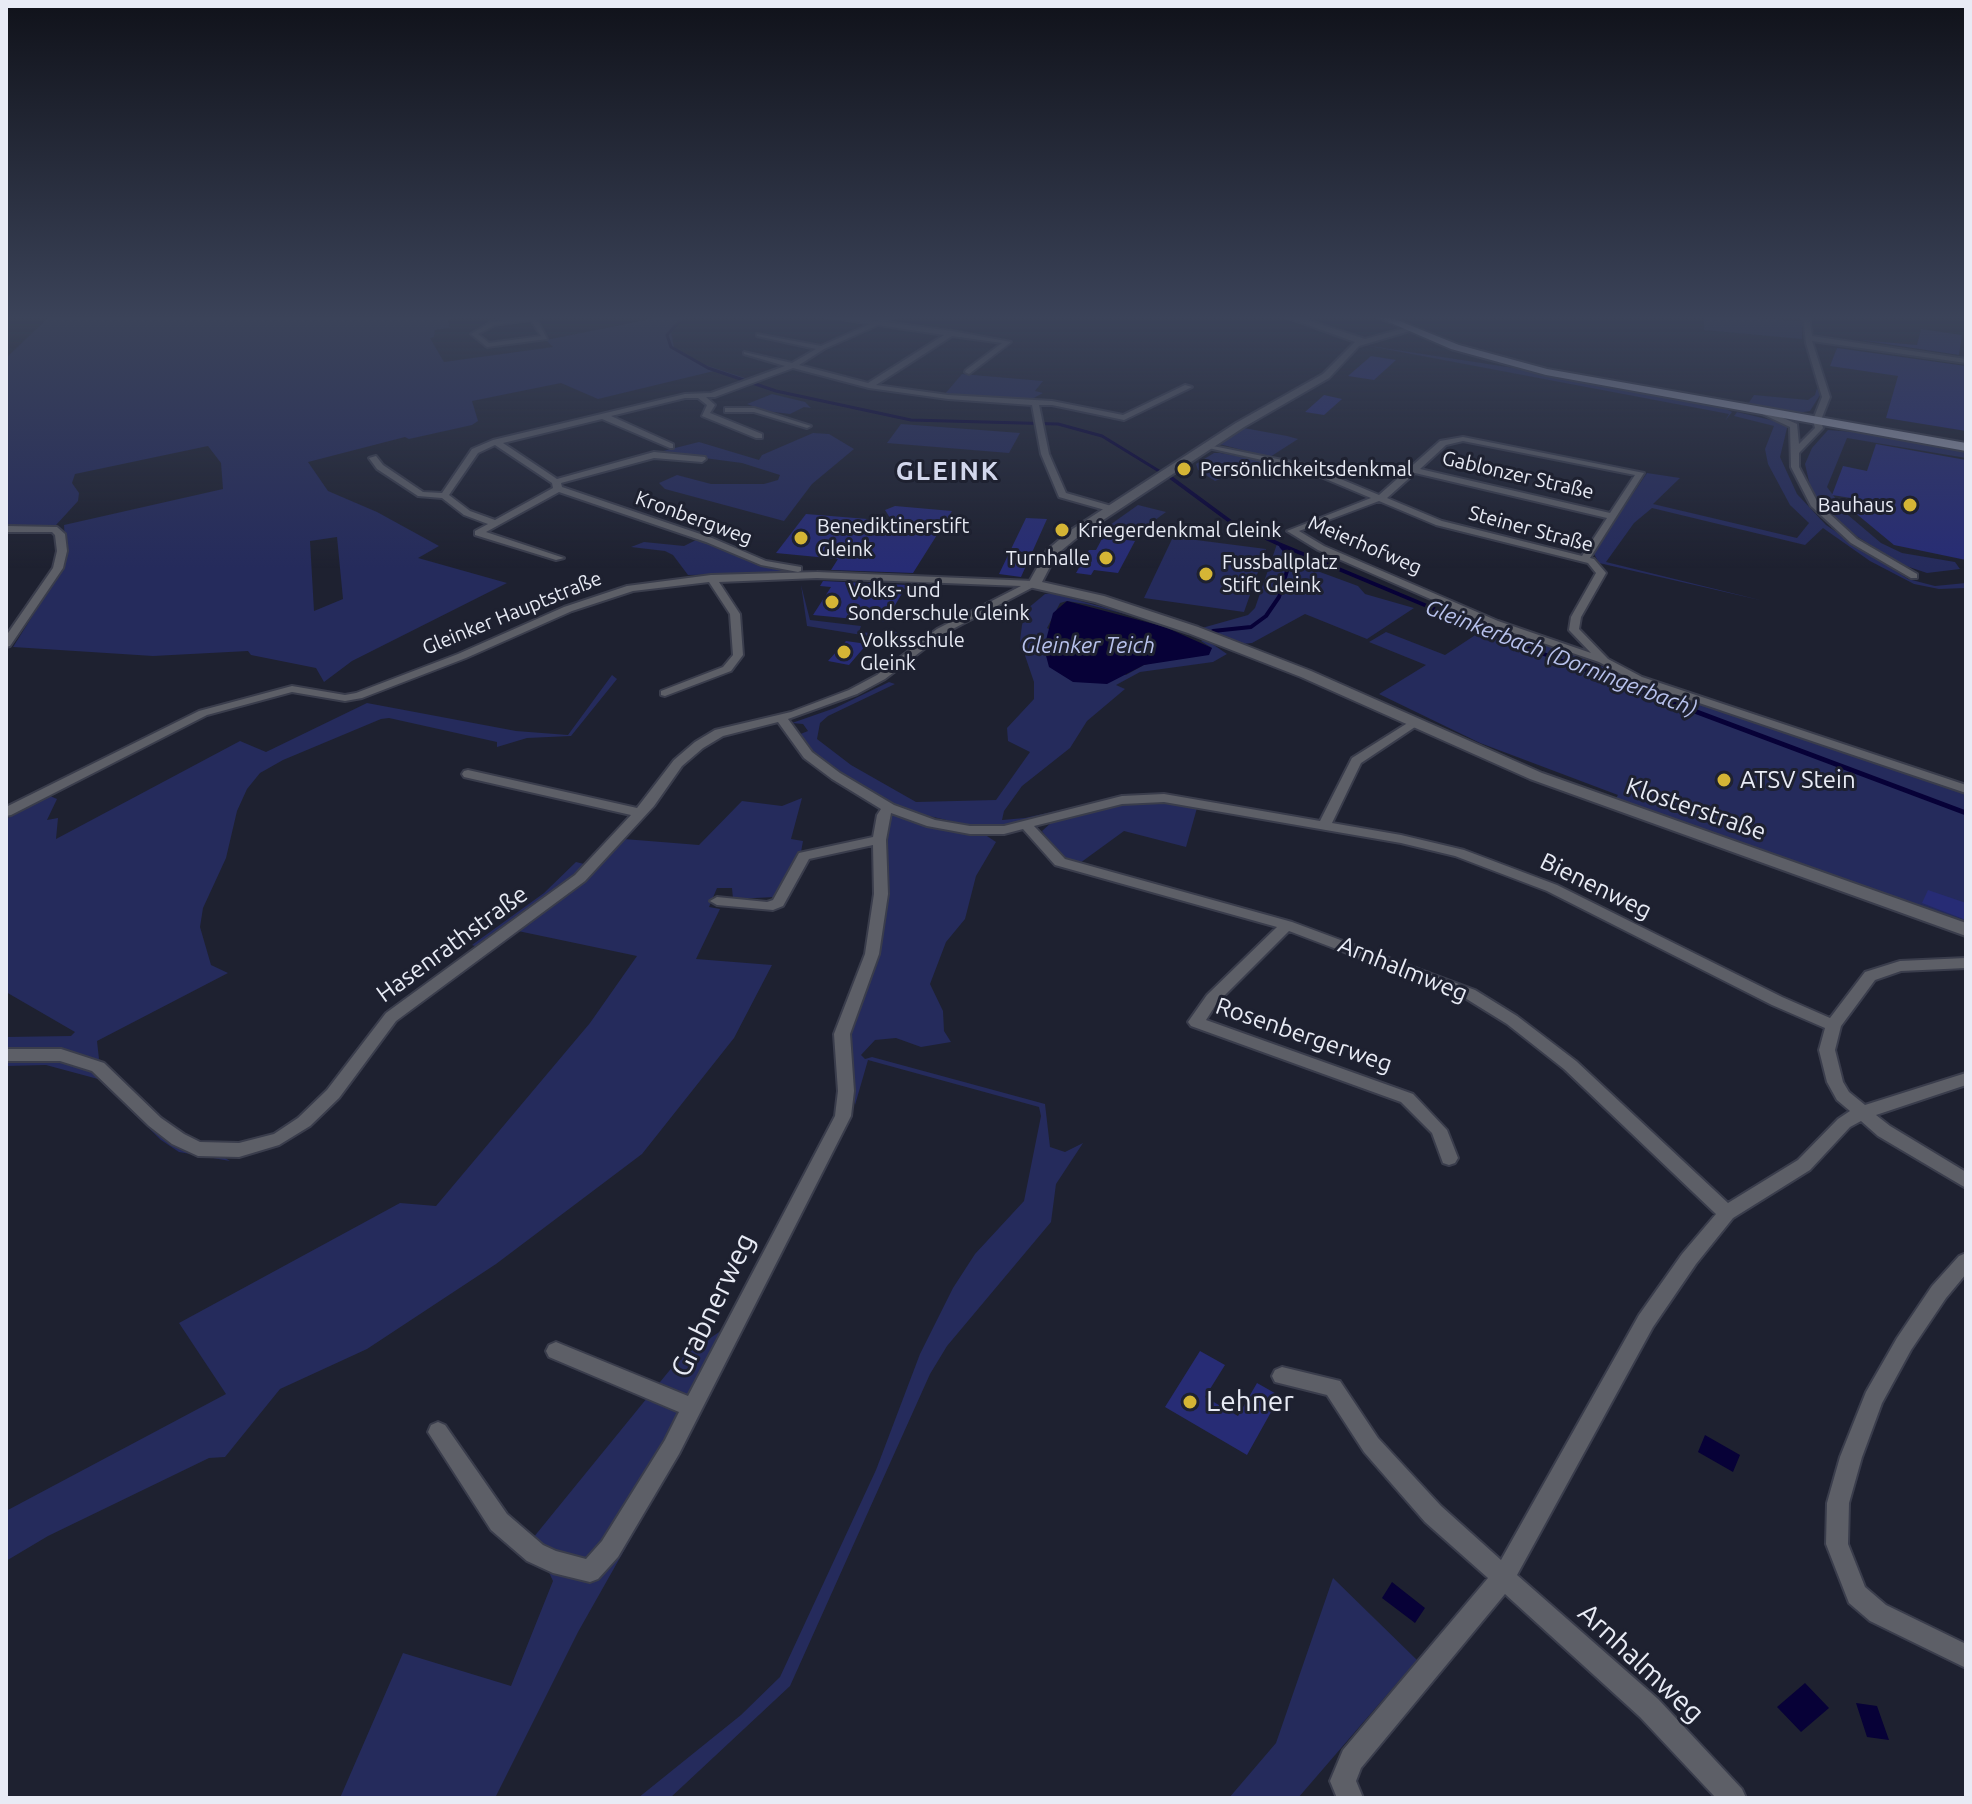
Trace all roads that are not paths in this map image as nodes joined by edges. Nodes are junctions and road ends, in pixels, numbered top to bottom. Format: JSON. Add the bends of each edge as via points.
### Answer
{"nodes":[{"id":1,"x":668,"y":400,"type":"edge"},
{"id":2,"x":705,"y":400,"type":"edge"},
{"id":3,"x":994,"y":400,"type":"edge"},
{"id":4,"x":1161,"y":400,"type":"edge"},
{"id":5,"x":1286,"y":400,"type":"edge"},
{"id":6,"x":1705,"y":400,"type":"edge"},
{"id":7,"x":1825,"y":400,"type":"edge"},
{"id":8,"x":1035,"y":403,"type":"junction"},
{"id":9,"x":708,"y":408,"type":"junction"},
{"id":10,"x":1749,"y":408,"type":"junction"},
{"id":11,"x":728,"y":410,"type":"junction"},
{"id":12,"x":602,"y":416,"type":"junction"},
{"id":13,"x":716,"y":418,"type":"junction"},
{"id":14,"x":1817,"y":420,"type":"junction"},
{"id":15,"x":807,"y":426,"type":"dead end"},
{"id":16,"x":759,"y":436,"type":"dead end"},
{"id":17,"x":1796,"y":438,"type":"junction"},
{"id":18,"x":496,"y":442,"type":"junction"},
{"id":19,"x":670,"y":446,"type":"dead end"},
{"id":20,"x":1208,"y":447,"type":"junction"},
{"id":21,"x":1966,"y":447,"type":"edge"},
{"id":22,"x":1794,"y":453,"type":"junction"},
{"id":23,"x":373,"y":458,"type":"dead end"},
{"id":24,"x":702,"y":459,"type":"dead end"},
{"id":25,"x":1415,"y":470,"type":"junction"},
{"id":26,"x":557,"y":486,"type":"junction"},
{"id":27,"x":444,"y":496,"type":"junction"},
{"id":28,"x":1377,"y":499,"type":"junction"},
{"id":29,"x":1112,"y":509,"type":"junction"},
{"id":30,"x":1612,"y":516,"type":"junction"},
{"id":31,"x":494,"y":523,"type":"junction"},
{"id":32,"x":6,"y":529,"type":"edge"},
{"id":33,"x":559,"y":558,"type":"dead end"},
{"id":34,"x":1585,"y":559,"type":"junction"},
{"id":35,"x":817,"y":575,"type":"junction"},
{"id":36,"x":1914,"y":576,"type":"dead end"},
{"id":37,"x":711,"y":578,"type":"junction"},
{"id":38,"x":1034,"y":584,"type":"junction"},
{"id":39,"x":1577,"y":637,"type":"junction"},
{"id":40,"x":6,"y":644,"type":"edge"},
{"id":41,"x":1554,"y":645,"type":"junction"},
{"id":42,"x":1604,"y":661,"type":"junction"},
{"id":43,"x":665,"y":693,"type":"dead end"},
{"id":44,"x":781,"y":718,"type":"junction"},
{"id":45,"x":1414,"y":723,"type":"junction"},
{"id":46,"x":468,"y":774,"type":"dead end"},
{"id":47,"x":1966,"y":789,"type":"edge"},
{"id":48,"x":889,"y":808,"type":"junction"},
{"id":49,"x":6,"y":812,"type":"edge"},
{"id":50,"x":640,"y":813,"type":"junction"},
{"id":51,"x":1325,"y":825,"type":"junction"},
{"id":52,"x":1027,"y":826,"type":"junction"},
{"id":53,"x":879,"y":840,"type":"junction"},
{"id":54,"x":717,"y":901,"type":"dead end"},
{"id":55,"x":1287,"y":925,"type":"junction"},
{"id":56,"x":1966,"y":930,"type":"edge"},
{"id":57,"x":1966,"y":963,"type":"edge"},
{"id":58,"x":1833,"y":1025,"type":"junction"},
{"id":59,"x":6,"y":1055,"type":"edge"},
{"id":60,"x":1966,"y":1079,"type":"edge"},
{"id":61,"x":1861,"y":1113,"type":"junction"},
{"id":62,"x":1449,"y":1158,"type":"dead end"},
{"id":63,"x":1966,"y":1181,"type":"edge"},
{"id":64,"x":1727,"y":1213,"type":"junction"},
{"id":65,"x":1966,"y":1261,"type":"edge"},
{"id":66,"x":556,"y":1351,"type":"dead end"},
{"id":67,"x":1282,"y":1376,"type":"dead end"},
{"id":68,"x":693,"y":1408,"type":"junction"},
{"id":69,"x":438,"y":1432,"type":"dead end"},
{"id":70,"x":1503,"y":1578,"type":"junction"},
{"id":71,"x":1966,"y":1656,"type":"edge"},
{"id":72,"x":1350,"y":1798,"type":"edge"},
{"id":73,"x":1733,"y":1798,"type":"edge"}],
"edges":[{"from":1,"to":12,"type":"street"},
{"from":2,"to":9,"type":"street"},
{"from":3,"to":8,"type":"street"},
{"from":4,"to":8,"type":"street","via":[[1124,418]]},
{"from":5,"to":20,"type":"street"},
{"from":6,"to":10,"type":"main road"},
{"from":7,"to":14,"type":"street"},
{"from":8,"to":29,"type":"street","via":[[1045,454],[1062,495]]},
{"from":9,"to":11,"type":"street"},
{"from":9,"to":13,"type":"street","via":[[705,414]]},
{"from":10,"to":14,"type":"main road"},
{"from":10,"to":17,"type":"street","via":[[1787,420]]},
{"from":11,"to":13,"type":"street"},
{"from":11,"to":15,"type":"street","via":[[754,410]]},
{"from":12,"to":18,"type":"street"},
{"from":12,"to":19,"type":"street"},
{"from":13,"to":16,"type":"street"},
{"from":14,"to":17,"type":"street","via":[[1806,424]]},
{"from":14,"to":21,"type":"main road"},
{"from":14,"to":22,"type":"street","via":[[1819,428]]},
{"from":17,"to":22,"type":"street"},
{"from":18,"to":26,"type":"street","name":"Kronbergweg"},
{"from":18,"to":27,"type":"street","via":[[475,451]]},
{"from":20,"to":28,"type":"street","name":"Steiner Straße","via":[[1323,472]]},
{"from":20,"to":29,"type":"street"},
{"from":22,"to":36,"type":"street","via":[[1799,481],[1825,517],[1869,551]]},
{"from":23,"to":27,"type":"street","via":[[421,494]]},
{"from":24,"to":26,"type":"street","name":"Kronbergweg","via":[[654,455]]},
{"from":25,"to":28,"type":"street","name":"Gablonzer Straße"},
{"from":25,"to":30,"type":"street","name":"Gablonzer Straße"},
{"from":25,"to":30,"type":"street","name":"Gablonzer Straße","via":[[1443,443],[1457,439],[1637,471],[1640,477]]},
{"from":26,"to":31,"type":"street","name":"Kronbergweg"},
{"from":26,"to":35,"type":"street","name":"Kronbergweg","via":[[764,563]]},
{"from":27,"to":31,"type":"street","via":[[467,513]]},
{"from":28,"to":34,"type":"street","name":"Steiner Straße","via":[[1461,530]]},
{"from":28,"to":41,"type":"street","name":"Meierhofweg","via":[[1292,531],[1352,562]]},
{"from":29,"to":38,"type":"street","via":[[1053,550]]},
{"from":30,"to":34,"type":"street","name":"Gablonzer Straße"},
{"from":31,"to":33,"type":"street","via":[[478,533]]},
{"from":32,"to":40,"type":"street","via":[[54,529],[62,551],[58,568]]},
{"from":34,"to":39,"type":"street","name":"Steiner Straße","via":[[1601,573],[1576,617]]},
{"from":35,"to":37,"type":"street","name":"Gleinker Hauptstraße"},
{"from":35,"to":38,"type":"street","name":"Gleinker Hauptstraße"},
{"from":37,"to":43,"type":"street","via":[[735,614],[738,655],[727,669]]},
{"from":37,"to":49,"type":"street","name":"Gleinker Hauptstraße","via":[[648,585],[591,600],[358,696],[292,689],[222,706],[155,734]]},
{"from":38,"to":44,"type":"street","name":"Hasenrathstraße","via":[[941,631],[853,692]]},
{"from":38,"to":45,"type":"street","name":"Klosterstraße","via":[[1193,630]]},
{"from":39,"to":41,"type":"street"},
{"from":39,"to":42,"type":"street"},
{"from":41,"to":42,"type":"street","name":"Meierhofweg"},
{"from":42,"to":47,"type":"street","via":[[1638,679]]},
{"from":44,"to":48,"type":"street","via":[[808,755]]},
{"from":44,"to":50,"type":"street","name":"Hasenrathstraße","via":[[707,739],[678,763]]},
{"from":45,"to":51,"type":"street","via":[[1356,761]]},
{"from":45,"to":56,"type":"street","name":"Klosterstraße","via":[[1561,786]]},
{"from":46,"to":50,"type":"street"},
{"from":48,"to":52,"type":"street","name":"Bienenweg","via":[[970,830]]},
{"from":48,"to":53,"type":"street","name":"Grabnerweg"},
{"from":50,"to":59,"type":"street","name":"Hasenrathstraße","via":[[568,889],[391,1017],[318,1110],[267,1144],[223,1152],[198,1149],[155,1122],[98,1067],[61,1055]]},
{"from":51,"to":52,"type":"street","name":"Bienenweg","via":[[1152,798],[1102,805]]},
{"from":51,"to":58,"type":"street","name":"Bienenweg","via":[[1438,847],[1529,878]]},
{"from":52,"to":55,"type":"street","name":"Arnhalmweg","via":[[1060,862]]},
{"from":53,"to":54,"type":"street","via":[[804,856],[778,903],[768,907]]},
{"from":53,"to":68,"type":"street","name":"Grabnerweg","via":[[881,894],[872,954],[842,1034],[843,1116]]},
{"from":55,"to":62,"type":"street","name":"Rosenbergerweg","via":[[1212,999],[1196,1022],[1407,1098],[1439,1130]]},
{"from":55,"to":64,"type":"street","name":"Arnhalmweg","via":[[1470,994],[1512,1020],[1570,1065]]},
{"from":57,"to":58,"type":"street","via":[[1882,970],[1860,985]]},
{"from":58,"to":61,"type":"street","via":[[1829,1065],[1843,1096]]},
{"from":60,"to":61,"type":"street"},
{"from":61,"to":63,"type":"street"},
{"from":61,"to":64,"type":"street","via":[[1844,1123],[1804,1165]]},
{"from":64,"to":70,"type":"street","via":[[1646,1321]]},
{"from":65,"to":71,"type":"street","via":[[1922,1318],[1873,1399],[1838,1503],[1837,1544],[1857,1595],[1878,1613]]},
{"from":66,"to":68,"type":"street"},
{"from":67,"to":70,"type":"street","name":"Arnhalmweg","via":[[1333,1387],[1371,1445],[1433,1514]]},
{"from":68,"to":69,"type":"street","name":"Grabnerweg","via":[[623,1530],[590,1571],[553,1562],[517,1540]]},
{"from":70,"to":72,"type":"street","via":[[1352,1759],[1343,1781]]},
{"from":70,"to":73,"type":"street","name":"Arnhalmweg","via":[[1649,1708]]}]}
